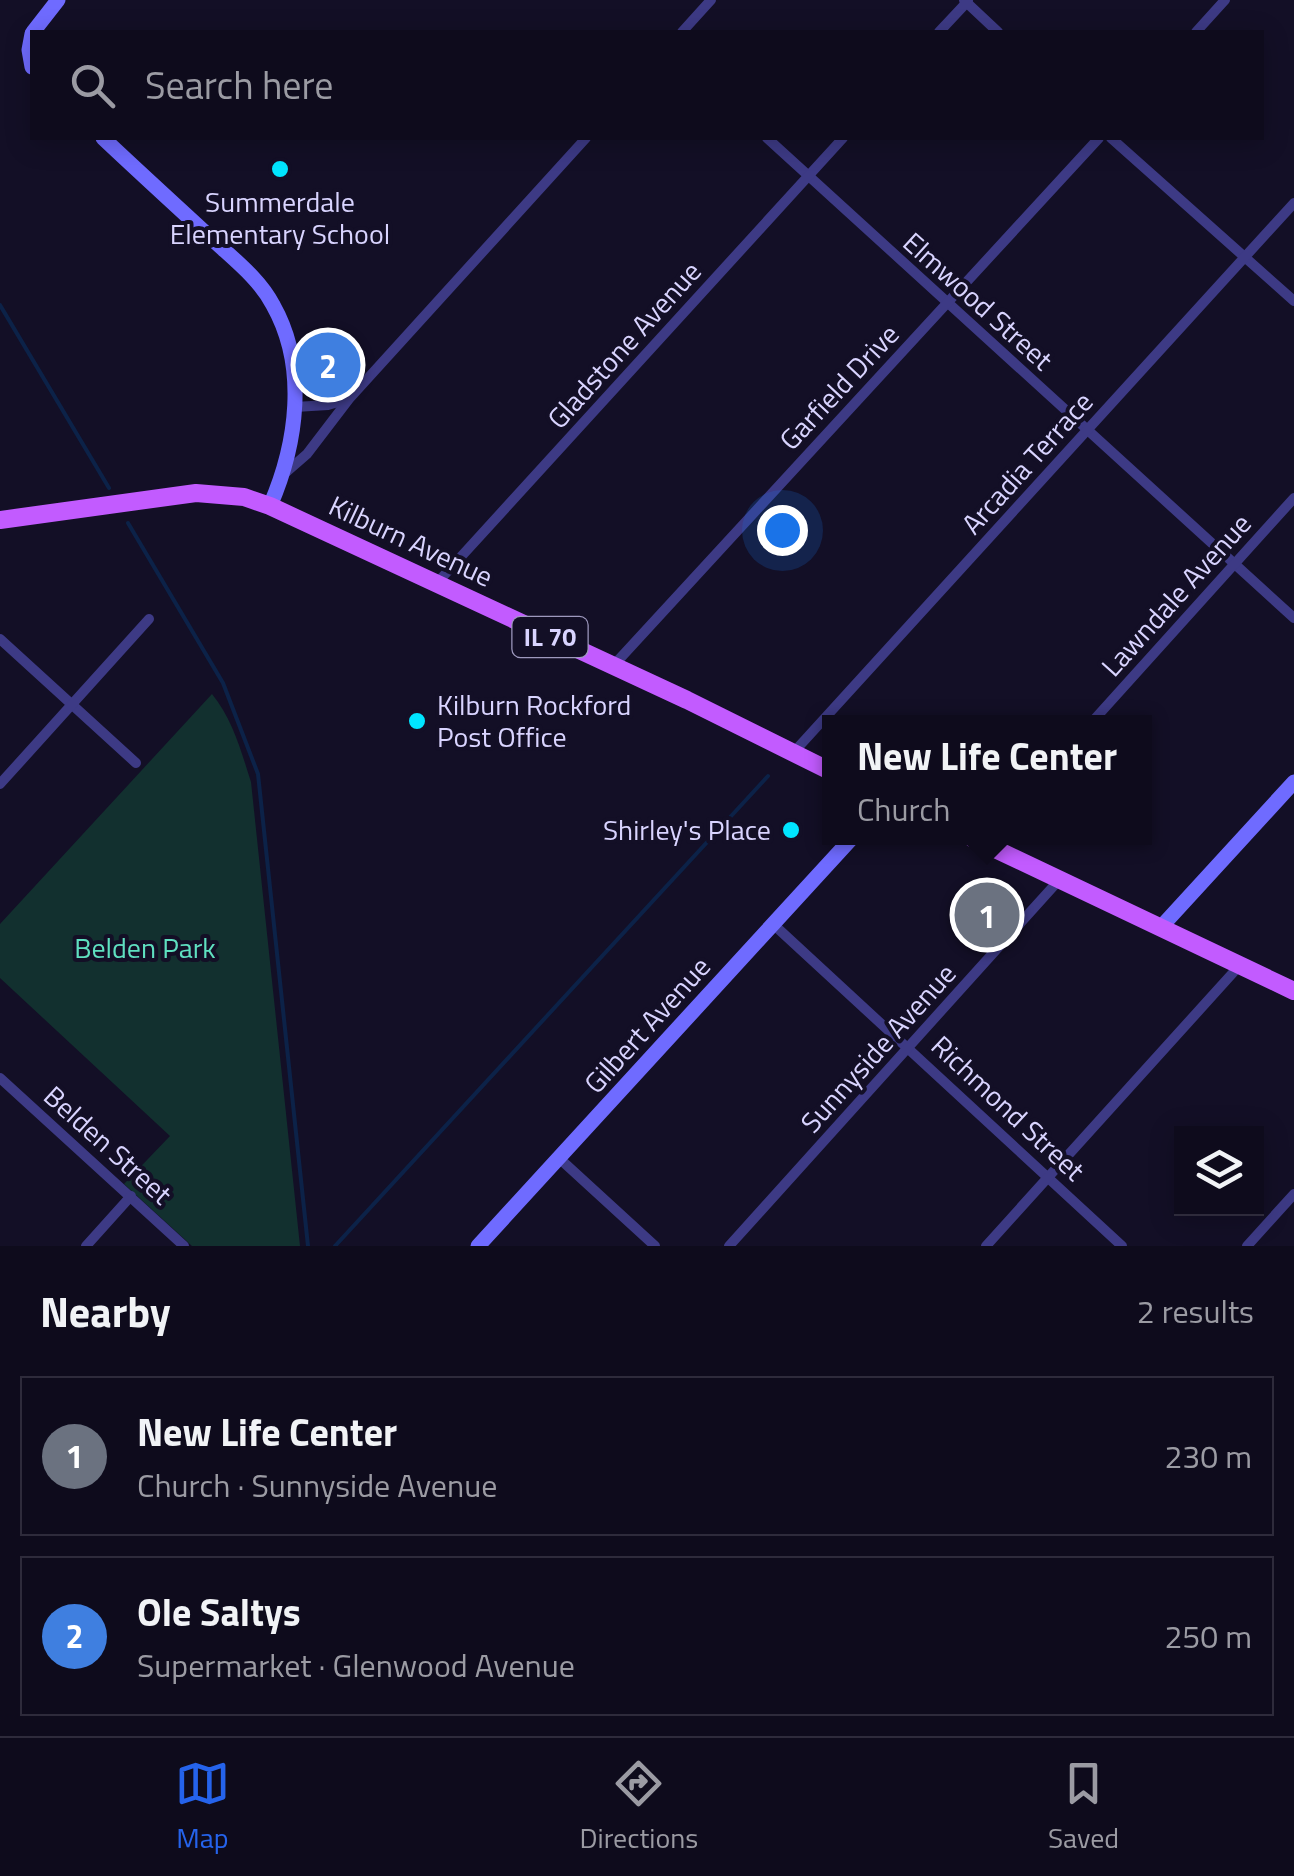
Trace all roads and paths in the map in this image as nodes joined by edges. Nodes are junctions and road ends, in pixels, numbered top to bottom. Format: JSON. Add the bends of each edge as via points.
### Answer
{"nodes":[{"id":1,"x":58,"y":0,"type":"edge"},
{"id":2,"x":711,"y":0,"type":"edge"},
{"id":3,"x":1225,"y":0,"type":"edge"},
{"id":4,"x":966,"y":1,"type":"edge"},
{"id":5,"x":35,"y":30,"type":"edge"},
{"id":6,"x":684,"y":30,"type":"edge"},
{"id":7,"x":941,"y":30,"type":"edge"},
{"id":8,"x":996,"y":30,"type":"edge"},
{"id":9,"x":1198,"y":30,"type":"edge"},
{"id":10,"x":104,"y":140,"type":"edge"},
{"id":11,"x":584,"y":140,"type":"edge"},
{"id":12,"x":769,"y":140,"type":"edge"},
{"id":13,"x":841,"y":140,"type":"edge"},
{"id":14,"x":1097,"y":140,"type":"edge"},
{"id":15,"x":1113,"y":140,"type":"edge"},
{"id":16,"x":808,"y":176,"type":"junction"},
{"id":17,"x":1294,"y":202,"type":"edge"},
{"id":18,"x":1244,"y":256,"type":"junction"},
{"id":19,"x":1294,"y":301,"type":"edge"},
{"id":20,"x":946,"y":304,"type":"junction"},
{"id":21,"x":349,"y":399,"type":"junction"},
{"id":22,"x":295,"y":407,"type":"junction"},
{"id":23,"x":1088,"y":430,"type":"junction"},
{"id":24,"x":284,"y":474,"type":"junction"},
{"id":25,"x":1294,"y":498,"type":"edge"},
{"id":26,"x":270,"y":506,"type":"junction"},
{"id":27,"x":0,"y":520,"type":"edge"},
{"id":28,"x":1234,"y":564,"type":"junction"},
{"id":29,"x":438,"y":583,"type":"junction"},
{"id":30,"x":148,"y":618,"type":"dead end"},
{"id":31,"x":1294,"y":618,"type":"edge"},
{"id":32,"x":0,"y":639,"type":"edge"},
{"id":33,"x":613,"y":666,"type":"junction"},
{"id":34,"x":72,"y":705,"type":"junction"},
{"id":35,"x":828,"y":715,"type":"edge"},
{"id":36,"x":1098,"y":715,"type":"edge"},
{"id":37,"x":822,"y":721,"type":"edge"},
{"id":38,"x":793,"y":753,"type":"junction"},
{"id":39,"x":136,"y":764,"type":"dead end"},
{"id":40,"x":822,"y":767,"type":"edge"},
{"id":41,"x":1294,"y":782,"type":"edge"},
{"id":42,"x":0,"y":784,"type":"edge"},
{"id":43,"x":846,"y":845,"type":"edge"},
{"id":44,"x":993,"y":845,"type":"edge"},
{"id":45,"x":1060,"y":879,"type":"junction"},
{"id":46,"x":773,"y":924,"type":"junction"},
{"id":47,"x":1162,"y":926,"type":"junction"},
{"id":48,"x":1240,"y":965,"type":"junction"},
{"id":49,"x":1294,"y":990,"type":"edge"},
{"id":50,"x":908,"y":1047,"type":"junction"},
{"id":51,"x":0,"y":1078,"type":"edge"},
{"id":52,"x":560,"y":1159,"type":"junction"},
{"id":53,"x":1050,"y":1176,"type":"junction"},
{"id":54,"x":1294,"y":1194,"type":"edge"},
{"id":55,"x":131,"y":1196,"type":"junction"},
{"id":56,"x":86,"y":1246,"type":"edge"},
{"id":57,"x":184,"y":1246,"type":"edge"},
{"id":58,"x":478,"y":1246,"type":"edge"},
{"id":59,"x":655,"y":1246,"type":"edge"},
{"id":60,"x":729,"y":1246,"type":"edge"},
{"id":61,"x":986,"y":1246,"type":"edge"},
{"id":62,"x":1122,"y":1246,"type":"edge"},
{"id":63,"x":1248,"y":1246,"type":"edge"}],
"edges":[{"from":1,"to":5,"type":"street"},
{"from":2,"to":6,"type":"street"},
{"from":3,"to":9,"type":"street"},
{"from":4,"to":7,"type":"street"},
{"from":4,"to":8,"type":"street"},
{"from":10,"to":22,"type":"street","via":[[267,296],[290,351]]},
{"from":11,"to":21,"type":"street"},
{"from":12,"to":16,"type":"street","name":"Elmwood Street"},
{"from":13,"to":16,"type":"street","name":"Gladstone Avenue"},
{"from":14,"to":20,"type":"street","name":"Garfield Drive"},
{"from":15,"to":18,"type":"street"},
{"from":16,"to":20,"type":"street","name":"Elmwood Street"},
{"from":16,"to":29,"type":"street","name":"Gladstone Avenue"},
{"from":17,"to":18,"type":"street","name":"Arcadia Terrace"},
{"from":18,"to":19,"type":"street"},
{"from":18,"to":23,"type":"street","name":"Arcadia Terrace"},
{"from":20,"to":23,"type":"street","name":"Elmwood Street"},
{"from":20,"to":33,"type":"street","name":"Garfield Drive"},
{"from":21,"to":22,"type":"street"},
{"from":21,"to":24,"type":"street"},
{"from":22,"to":24,"type":"street"},
{"from":23,"to":28,"type":"street","name":"Elmwood Street"},
{"from":23,"to":35,"type":"street","name":"Arcadia Terrace"},
{"from":24,"to":26,"type":"street"},
{"from":25,"to":28,"type":"street","name":"Lawndale Avenue"},
{"from":26,"to":27,"type":"main road","name":"Kilburn Avenue","number":"IL 70","via":[[196,494]]},
{"from":26,"to":29,"type":"main road","name":"Kilburn Avenue","number":"IL 70"},
{"from":28,"to":31,"type":"street","name":"Elmwood Street"},
{"from":28,"to":36,"type":"street","name":"Lawndale Avenue"},
{"from":29,"to":33,"type":"main road","name":"Kilburn Avenue","number":"IL 70"},
{"from":30,"to":34,"type":"street"},
{"from":32,"to":34,"type":"street"},
{"from":33,"to":38,"type":"main road","name":"Kilburn Avenue","number":"IL 70"},
{"from":34,"to":39,"type":"street"},
{"from":34,"to":42,"type":"street"},
{"from":37,"to":38,"type":"street","name":"Arcadia Terrace"},
{"from":38,"to":40,"type":"main road","name":"Kilburn Avenue","number":"IL 70"},
{"from":41,"to":47,"type":"street"},
{"from":43,"to":46,"type":"street","name":"Gilbert Avenue"},
{"from":44,"to":45,"type":"main road"},
{"from":45,"to":47,"type":"main road"},
{"from":45,"to":50,"type":"street","name":"Sunnyside Avenue"},
{"from":46,"to":50,"type":"street","name":"Richmond Street"},
{"from":46,"to":52,"type":"street","name":"Gilbert Avenue"},
{"from":47,"to":48,"type":"main road"},
{"from":48,"to":49,"type":"main road"},
{"from":48,"to":53,"type":"street"},
{"from":50,"to":53,"type":"street","name":"Richmond Street"},
{"from":50,"to":60,"type":"street","name":"Sunnyside Avenue"},
{"from":51,"to":55,"type":"street","name":"Belden Street"},
{"from":52,"to":58,"type":"street","name":"Gilbert Avenue"},
{"from":52,"to":59,"type":"street"},
{"from":53,"to":61,"type":"street"},
{"from":53,"to":62,"type":"street","name":"Richmond Street"},
{"from":54,"to":63,"type":"street"},
{"from":55,"to":56,"type":"street"},
{"from":55,"to":57,"type":"street","name":"Belden Street"}]}
